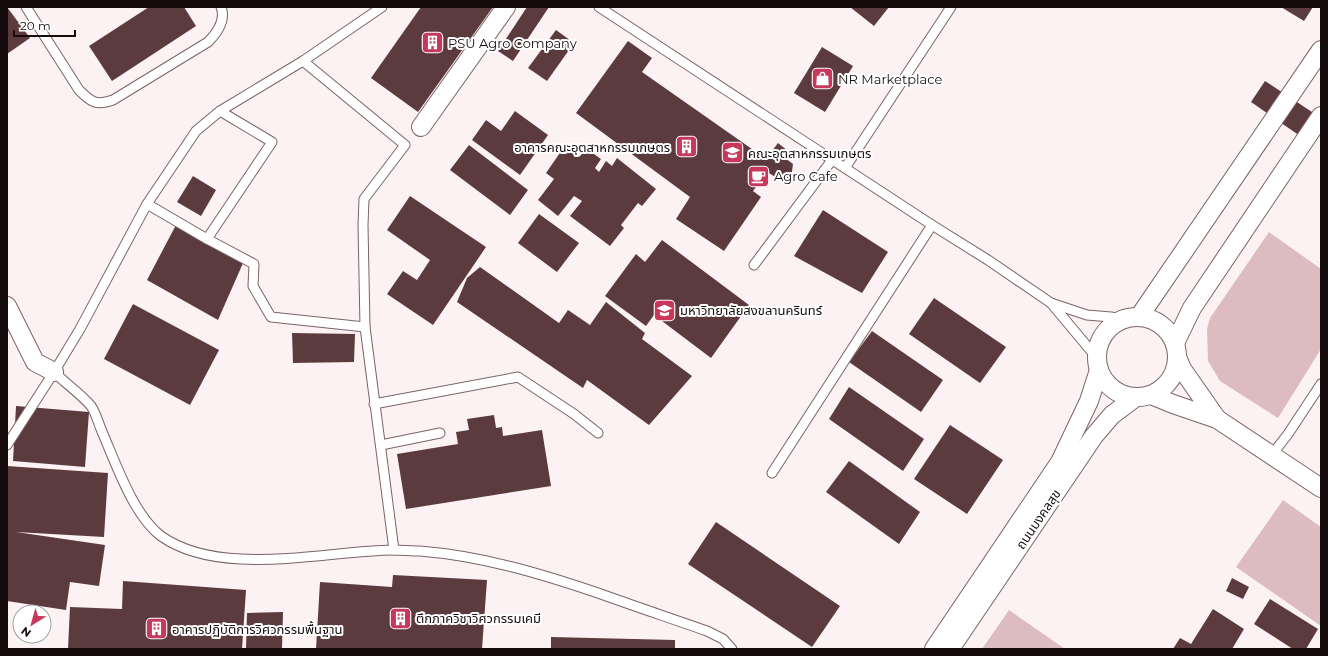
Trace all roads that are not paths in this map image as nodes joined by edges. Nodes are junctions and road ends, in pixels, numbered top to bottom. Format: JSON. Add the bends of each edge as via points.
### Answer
{"nodes":[{"id":1,"x":26,"y":7,"type":"edge"},
{"id":2,"x":220,"y":7,"type":"edge"},
{"id":3,"x":382,"y":7,"type":"edge"},
{"id":4,"x":506,"y":7,"type":"edge"},
{"id":5,"x":599,"y":7,"type":"edge"},
{"id":6,"x":951,"y":7,"type":"edge"},
{"id":7,"x":1321,"y":50,"type":"edge"},
{"id":8,"x":304,"y":61,"type":"junction"},
{"id":9,"x":220,"y":111,"type":"junction"},
{"id":10,"x":1321,"y":116,"type":"edge"},
{"id":11,"x":421,"y":127,"type":"dead end"},
{"id":12,"x":832,"y":160,"type":"junction"},
{"id":13,"x":845,"y":168,"type":"junction"},
{"id":14,"x":147,"y":204,"type":"junction"},
{"id":15,"x":932,"y":225,"type":"junction"},
{"id":16,"x":207,"y":240,"type":"junction"},
{"id":17,"x":754,"y":265,"type":"dead end"},
{"id":18,"x":1051,"y":303,"type":"junction"},
{"id":19,"x":7,"y":306,"type":"edge"},
{"id":20,"x":1139,"y":317,"type":"junction"},
{"id":21,"x":1122,"y":320,"type":"junction"},
{"id":22,"x":365,"y":327,"type":"junction"},
{"id":23,"x":1176,"y":350,"type":"junction"},
{"id":24,"x":1098,"y":364,"type":"junction"},
{"id":25,"x":54,"y":372,"type":"junction"},
{"id":26,"x":1321,"y":384,"type":"edge"},
{"id":27,"x":1143,"y":396,"type":"junction"},
{"id":28,"x":374,"y":404,"type":"junction"},
{"id":29,"x":1216,"y":418,"type":"junction"},
{"id":30,"x":440,"y":434,"type":"dead end"},
{"id":31,"x":598,"y":434,"type":"dead end"},
{"id":32,"x":7,"y":445,"type":"edge"},
{"id":33,"x":381,"y":445,"type":"junction"},
{"id":34,"x":1271,"y":456,"type":"junction"},
{"id":35,"x":772,"y":473,"type":"dead end"},
{"id":36,"x":1321,"y":488,"type":"edge"},
{"id":37,"x":394,"y":550,"type":"junction"},
{"id":38,"x":732,"y":649,"type":"edge"},
{"id":39,"x":934,"y":649,"type":"edge"},
{"id":40,"x":950,"y":649,"type":"edge"}],
"edges":[{"from":1,"to":2,"type":"lane","via":[[79,90],[95,103],[104,103],[208,42],[221,22],[223,15]]},
{"from":3,"to":8,"type":"lane"},
{"from":4,"to":11,"type":"street"},
{"from":5,"to":12,"type":"lane"},
{"from":6,"to":13,"type":"lane"},
{"from":7,"to":20,"type":"street"},
{"from":8,"to":9,"type":"lane"},
{"from":8,"to":22,"type":"lane","via":[[405,144],[364,199]]},
{"from":9,"to":14,"type":"lane","via":[[196,131]]},
{"from":9,"to":16,"type":"lane","via":[[272,142]]},
{"from":10,"to":23,"type":"street","via":[[1192,308]]},
{"from":12,"to":13,"type":"lane"},
{"from":12,"to":17,"type":"lane"},
{"from":13,"to":15,"type":"lane"},
{"from":14,"to":16,"type":"lane"},
{"from":14,"to":25,"type":"lane"},
{"from":15,"to":18,"type":"lane"},
{"from":15,"to":35,"type":"lane"},
{"from":16,"to":22,"type":"lane","via":[[254,264],[253,286],[271,317]]},
{"from":18,"to":21,"type":"lane","via":[[1087,315]]},
{"from":18,"to":24,"type":"lane"},
{"from":19,"to":25,"type":"street","via":[[35,362]]},
{"from":20,"to":21,"type":"street"},
{"from":20,"to":23,"type":"street","via":[[1158,323],[1168,332]]},
{"from":21,"to":24,"type":"street","via":[[1107,328],[1100,340],[1096,353]]},
{"from":22,"to":28,"type":"lane"},
{"from":23,"to":27,"type":"street","via":[[1175,370],[1168,382],[1159,391]]},
{"from":23,"to":29,"type":"street","via":[[1182,369]]},
{"from":24,"to":27,"type":"street","via":[[1102,377],[1110,388],[1121,394]]},
{"from":24,"to":39,"type":"street","name":"ถนนมงคลสุข","via":[[1089,401],[1060,462]]},
{"from":25,"to":32,"type":"lane"},
{"from":25,"to":37,"type":"lane","via":[[91,406],[121,475],[143,516],[154,531],[171,542],[193,552],[240,559]]},
{"from":26,"to":34,"type":"lane"},
{"from":27,"to":29,"type":"street"},
{"from":27,"to":40,"type":"street","name":"ถนนมงคลสุข","via":[[1112,415],[1094,436]]},
{"from":28,"to":31,"type":"lane","via":[[518,377],[574,414]]},
{"from":28,"to":33,"type":"lane"},
{"from":29,"to":34,"type":"street"},
{"from":30,"to":33,"type":"lane"},
{"from":33,"to":37,"type":"lane"},
{"from":34,"to":36,"type":"street"},
{"from":37,"to":38,"type":"lane","via":[[444,553],[542,574],[706,631],[723,639]]}]}
